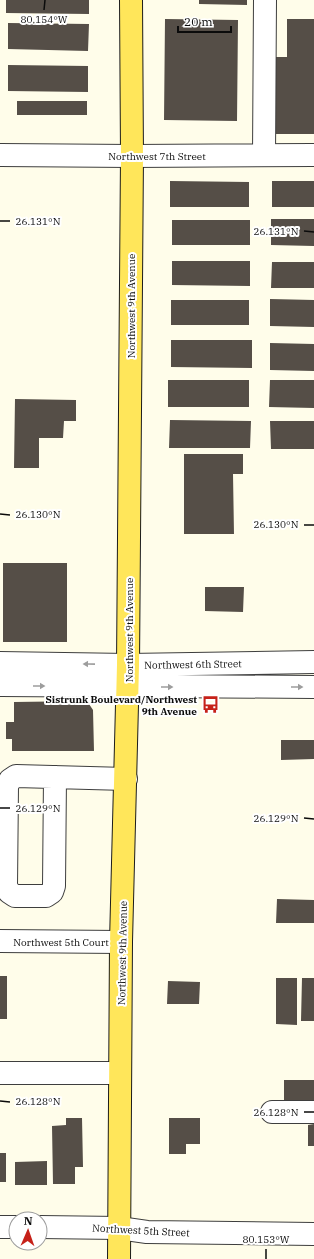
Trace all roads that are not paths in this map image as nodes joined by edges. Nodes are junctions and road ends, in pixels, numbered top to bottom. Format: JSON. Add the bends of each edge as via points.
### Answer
{"nodes":[{"id":1,"x":131,"y":0,"type":"edge"},
{"id":2,"x":264,"y":0,"type":"edge"},
{"id":3,"x":0,"y":155,"type":"edge"},
{"id":4,"x":264,"y":155,"type":"junction"},
{"id":5,"x":314,"y":155,"type":"edge"},
{"id":6,"x":132,"y":156,"type":"junction"},
{"id":7,"x":314,"y":662,"type":"edge"},
{"id":8,"x":0,"y":663,"type":"edge"},
{"id":9,"x":128,"y":665,"type":"junction"},
{"id":10,"x":0,"y":686,"type":"edge"},
{"id":11,"x":128,"y":686,"type":"junction"},
{"id":12,"x":314,"y":687,"type":"edge"},
{"id":13,"x":54,"y":777,"type":"junction"},
{"id":14,"x":126,"y":778,"type":"junction"},
{"id":15,"x":0,"y":941,"type":"edge"},
{"id":16,"x":121,"y":942,"type":"junction"},
{"id":17,"x":0,"y":1073,"type":"edge"},
{"id":18,"x":120,"y":1073,"type":"junction"},
{"id":19,"x":272,"y":1112,"type":"dead end"},
{"id":20,"x":314,"y":1112,"type":"edge"},
{"id":21,"x":48,"y":1227,"type":"edge"},
{"id":22,"x":119,"y":1228,"type":"junction"},
{"id":23,"x":314,"y":1234,"type":"edge"},
{"id":24,"x":119,"y":1259,"type":"edge"}],
"edges":[{"from":1,"to":6,"type":"main road","name":"Northwest 9th Avenue"},
{"from":2,"to":4,"type":"street"},
{"from":3,"to":6,"type":"street","name":"Northwest 7th Street"},
{"from":4,"to":5,"type":"street","name":"Northwest 7th Street"},
{"from":4,"to":6,"type":"street","name":"Northwest 7th Street"},
{"from":6,"to":9,"type":"main road","name":"Northwest 9th Avenue"},
{"from":7,"to":9,"type":"street","name":"Northwest 6th Street"},
{"from":9,"to":8,"type":"street","name":"Northwest 6th Street","one_way":true},
{"from":9,"to":11,"type":"main road","name":"Northwest 9th Avenue"},
{"from":10,"to":11,"type":"street","one_way":true},
{"from":11,"to":12,"type":"street","one_way":true},
{"from":11,"to":14,"type":"main road","name":"Northwest 9th Avenue"},
{"from":13,"to":13,"type":"street","via":[[16,776],[7,786],[6,886],[15,896],[46,896],[52,892],[54,886]]},
{"from":13,"to":14,"type":"street"},
{"from":14,"to":16,"type":"main road","name":"Northwest 9th Avenue"},
{"from":15,"to":16,"type":"street","name":"Northwest 5th Court"},
{"from":16,"to":18,"type":"main road","name":"Northwest 9th Avenue"},
{"from":17,"to":18,"type":"street"},
{"from":18,"to":22,"type":"main road","name":"Northwest 9th Avenue"},
{"from":19,"to":20,"type":"street"},
{"from":21,"to":22,"type":"street","name":"Northwest 5th Street"},
{"from":22,"to":23,"type":"street","name":"Northwest 5th Street","via":[[147,1232]]},
{"from":22,"to":24,"type":"main road","name":"Northwest 9th Avenue"}]}
